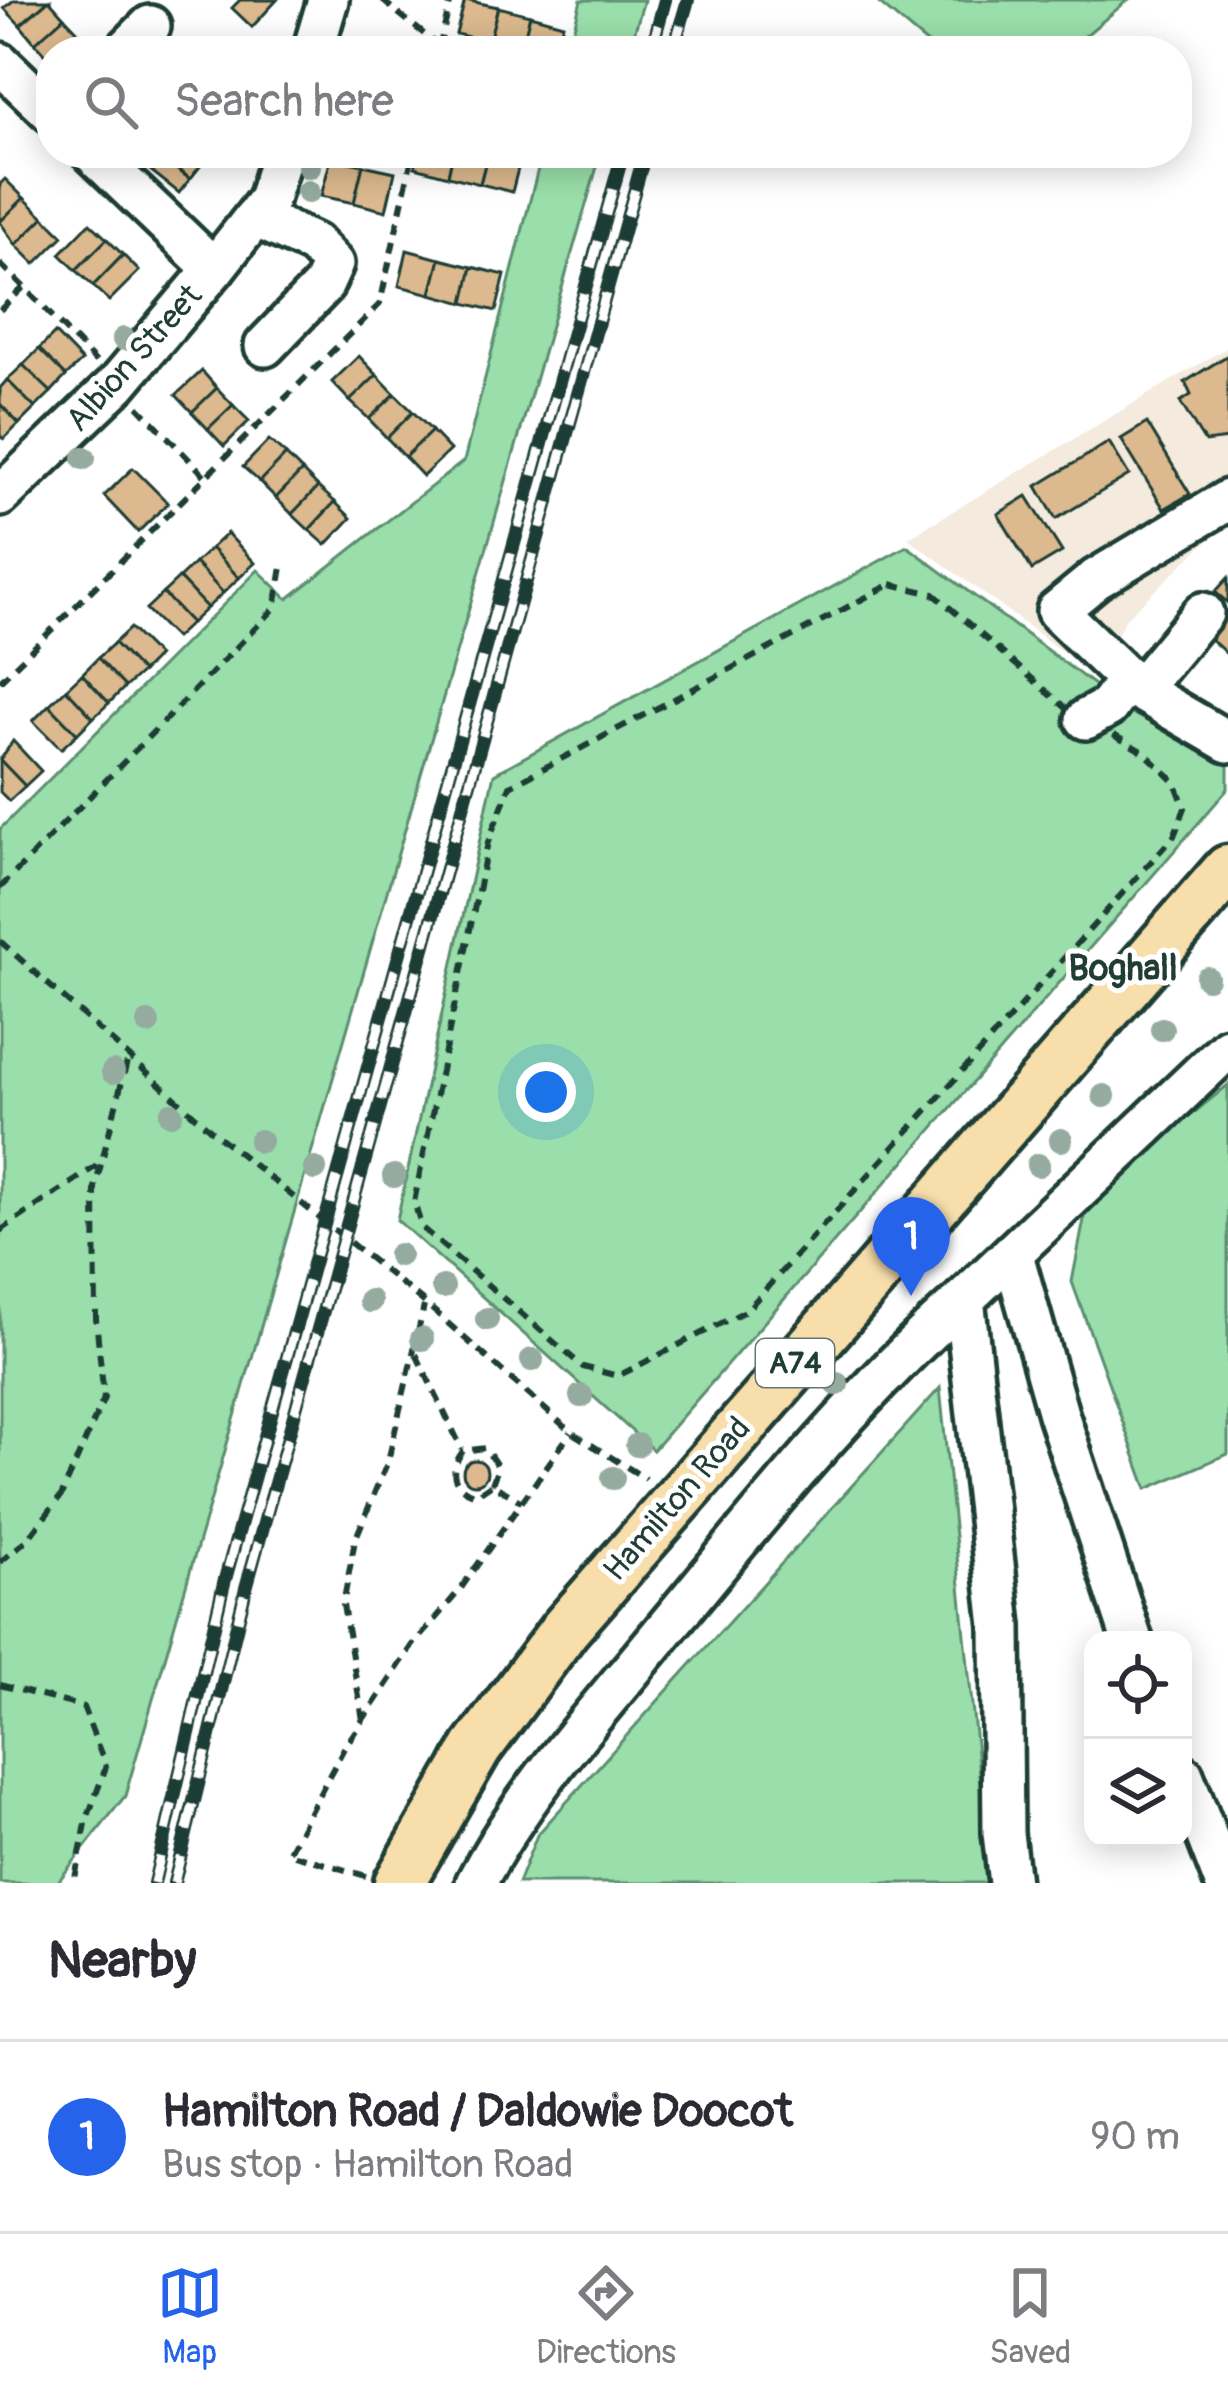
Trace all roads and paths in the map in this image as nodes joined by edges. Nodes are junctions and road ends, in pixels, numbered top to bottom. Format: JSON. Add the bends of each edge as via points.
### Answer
{"nodes":[{"id":1,"x":328,"y":0,"type":"edge"},
{"id":2,"x":382,"y":0,"type":"edge"},
{"id":3,"x":451,"y":0,"type":"edge"},
{"id":4,"x":317,"y":36,"type":"edge"},
{"id":5,"x":424,"y":36,"type":"edge"},
{"id":6,"x":444,"y":36,"type":"edge"},
{"id":7,"x":0,"y":64,"type":"edge"},
{"id":8,"x":36,"y":98,"type":"edge"},
{"id":9,"x":109,"y":168,"type":"edge"},
{"id":10,"x":278,"y":168,"type":"edge"},
{"id":11,"x":410,"y":168,"type":"edge"},
{"id":12,"x":256,"y":217,"type":"junction"},
{"id":13,"x":0,"y":264,"type":"edge"},
{"id":14,"x":214,"y":269,"type":"junction"},
{"id":15,"x":24,"y":287,"type":"dead end"},
{"id":16,"x":265,"y":346,"type":"dead end"},
{"id":17,"x":0,"y":496,"type":"edge"},
{"id":18,"x":1228,"y":500,"type":"edge"},
{"id":19,"x":282,"y":567,"type":"dead end"},
{"id":20,"x":1203,"y":613,"type":"dead end"},
{"id":21,"x":0,"y":681,"type":"edge"},
{"id":22,"x":1133,"y":684,"type":"junction"},
{"id":23,"x":1086,"y":719,"type":"junction"},
{"id":24,"x":1228,"y":742,"type":"edge"},
{"id":25,"x":1228,"y":870,"type":"edge"},
{"id":26,"x":0,"y":888,"type":"edge"},
{"id":27,"x":0,"y":941,"type":"edge"},
{"id":28,"x":1228,"y":1048,"type":"edge"},
{"id":29,"x":129,"y":1054,"type":"junction"},
{"id":30,"x":101,"y":1163,"type":"junction"},
{"id":31,"x":0,"y":1231,"type":"edge"},
{"id":32,"x":1013,"y":1255,"type":"junction"},
{"id":33,"x":964,"y":1299,"type":"junction"},
{"id":34,"x":424,"y":1304,"type":"junction"},
{"id":35,"x":414,"y":1350,"type":"junction"},
{"id":36,"x":571,"y":1432,"type":"junction"},
{"id":37,"x":463,"y":1450,"type":"junction"},
{"id":38,"x":492,"y":1484,"type":"junction"},
{"id":39,"x":522,"y":1502,"type":"junction"},
{"id":40,"x":672,"y":1503,"type":"junction"},
{"id":41,"x":0,"y":1562,"type":"edge"},
{"id":42,"x":1129,"y":1631,"type":"edge"},
{"id":43,"x":0,"y":1685,"type":"edge"},
{"id":44,"x":363,"y":1720,"type":"junction"},
{"id":45,"x":1192,"y":1797,"type":"edge"},
{"id":46,"x":389,"y":1881,"type":"edge"},
{"id":47,"x":74,"y":1883,"type":"edge"},
{"id":48,"x":476,"y":1883,"type":"edge"},
{"id":49,"x":1010,"y":1883,"type":"edge"},
{"id":50,"x":1225,"y":1883,"type":"edge"}],
"edges":[{"from":1,"to":4,"type":"street"},
{"from":2,"to":5,"type":"path"},
{"from":3,"to":6,"type":"path"},
{"from":7,"to":8,"type":"street"},
{"from":9,"to":14,"type":"street"},
{"from":10,"to":12,"type":"street","name":"Albion Street"},
{"from":11,"to":21,"type":"path","via":[[380,304]]},
{"from":12,"to":14,"type":"street","name":"Albion Street"},
{"from":12,"to":16,"type":"street","via":[[314,244],[332,264],[323,286]]},
{"from":13,"to":15,"type":"path"},
{"from":14,"to":17,"type":"street","name":"Albion Street","via":[[117,384]]},
{"from":18,"to":22,"type":"street","via":[[1057,610]]},
{"from":19,"to":26,"type":"path","via":[[275,608]]},
{"from":20,"to":22,"type":"street"},
{"from":22,"to":23,"type":"street"},
{"from":22,"to":24,"type":"street"},
{"from":23,"to":23,"type":"path","via":[[934,594],[891,584],[510,786],[488,842],[424,1149],[414,1202],[422,1228],[584,1367],[618,1376],[747,1310],[1174,836],[1184,808],[1174,782],[1145,753]]},
{"from":25,"to":40,"type":"main road","name":"Hamilton Road","number":"A74"},
{"from":27,"to":29,"type":"path"},
{"from":28,"to":32,"type":"street"},
{"from":29,"to":30,"type":"path"},
{"from":29,"to":34,"type":"path"},
{"from":30,"to":31,"type":"path"},
{"from":30,"to":41,"type":"path","via":[[96,1319],[104,1398],[62,1496]]},
{"from":32,"to":33,"type":"street"},
{"from":32,"to":42,"type":"street"},
{"from":33,"to":48,"type":"street","via":[[876,1382],[734,1545],[520,1806]]},
{"from":33,"to":49,"type":"street","via":[[1001,1626]]},
{"from":34,"to":35,"type":"path"},
{"from":34,"to":36,"type":"path"},
{"from":35,"to":37,"type":"path"},
{"from":35,"to":44,"type":"path","via":[[343,1605]]},
{"from":36,"to":39,"type":"path"},
{"from":36,"to":40,"type":"path","via":[[629,1464]]},
{"from":37,"to":38,"type":"path","via":[[485,1448],[493,1456]]},
{"from":37,"to":38,"type":"path","via":[[454,1463],[462,1490],[476,1495]]},
{"from":38,"to":39,"type":"path"},
{"from":39,"to":44,"type":"path"},
{"from":40,"to":46,"type":"main road","name":"Hamilton Road","number":"A74","via":[[517,1692]]},
{"from":43,"to":47,"type":"path","via":[[83,1707],[99,1747],[106,1768]]},
{"from":44,"to":46,"type":"path","via":[[288,1853]]},
{"from":45,"to":50,"type":"street"}]}
